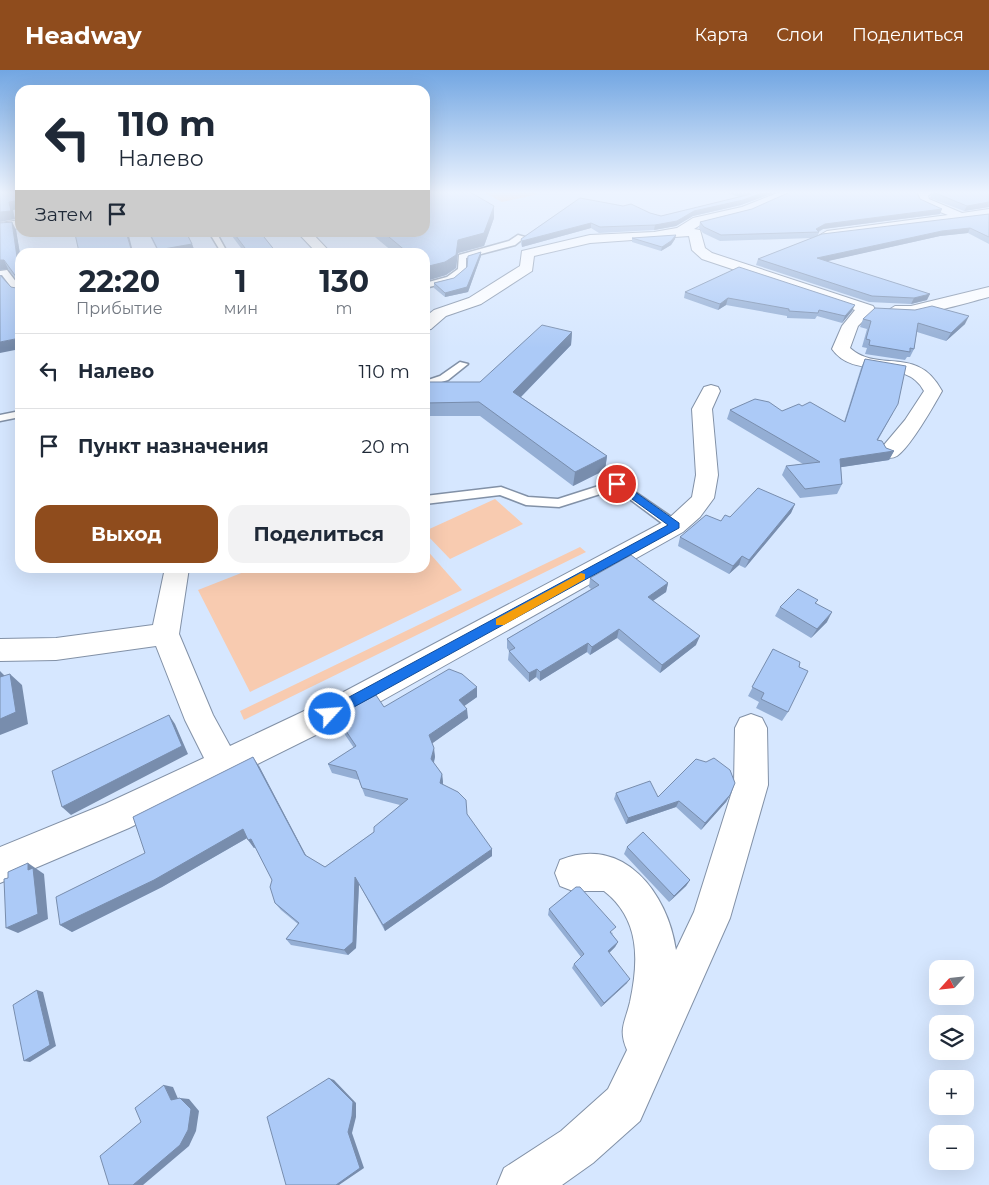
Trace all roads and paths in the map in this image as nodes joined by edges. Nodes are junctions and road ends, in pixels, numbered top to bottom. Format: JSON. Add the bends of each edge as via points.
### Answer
{"nodes":[{"id":1,"x":508,"y":244,"type":"edge"},
{"id":2,"x":566,"y":244,"type":"edge"},
{"id":3,"x":696,"y":244,"type":"edge"},
{"id":4,"x":0,"y":273,"type":"edge"},
{"id":5,"x":430,"y":284,"type":"edge"},
{"id":6,"x":15,"y":286,"type":"edge"},
{"id":7,"x":989,"y":292,"type":"edge"},
{"id":8,"x":791,"y":300,"type":"edge"},
{"id":9,"x":866,"y":310,"type":"junction"},
{"id":10,"x":430,"y":320,"type":"edge"},
{"id":11,"x":463,"y":364,"type":"dead end"},
{"id":12,"x":430,"y":382,"type":"edge"},
{"id":13,"x":711,"y":391,"type":"dead end"},
{"id":14,"x":15,"y":415,"type":"edge"},
{"id":15,"x":0,"y":418,"type":"edge"},
{"id":16,"x":889,"y":452,"type":"edge"},
{"id":17,"x":430,"y":499,"type":"edge"},
{"id":18,"x":675,"y":526,"type":"junction"},
{"id":19,"x":176,"y":573,"type":"edge"},
{"id":20,"x":165,"y":634,"type":"junction"},
{"id":21,"x":0,"y":650,"type":"edge"},
{"id":22,"x":751,"y":728,"type":"dead end"},
{"id":23,"x":224,"y":765,"type":"junction"},
{"id":24,"x":0,"y":866,"type":"edge"},
{"id":25,"x":573,"y":873,"type":"dead end"},
{"id":26,"x":628,"y":1095,"type":"junction"},
{"id":27,"x":521,"y":1185,"type":"edge"}],
"edges":[{"from":1,"to":5,"type":"lane","via":[[462,257],[462,270]]},
{"from":2,"to":10,"type":"street","via":[[527,254],[527,268],[520,274],[475,301],[440,313]]},
{"from":3,"to":9,"type":"street","via":[[707,256]]},
{"from":4,"to":6,"type":"lane","via":[[4,272]]},
{"from":7,"to":9,"type":"street","via":[[911,311]]},
{"from":8,"to":9,"type":"street"},
{"from":9,"to":16,"type":"street","via":[[846,331],[843,352],[916,371],[930,381],[933,391],[918,417]]},
{"from":11,"to":12,"type":"lane","via":[[444,378]]},
{"from":13,"to":18,"type":"street","via":[[702,409],[707,475],[703,498]]},
{"from":14,"to":15,"type":"lane"},
{"from":17,"to":18,"type":"lane","via":[[501,491],[526,501],[559,503],[613,481]]},
{"from":18,"to":23,"type":"street","via":[[348,705]]},
{"from":19,"to":20,"type":"street"},
{"from":20,"to":21,"type":"street","via":[[56,649]]},
{"from":20,"to":23,"type":"street","via":[[200,720]]},
{"from":22,"to":26,"type":"street","via":[[751,785],[711,918]]},
{"from":23,"to":24,"type":"street","via":[[117,816]]},
{"from":25,"to":26,"type":"street","via":[[590,871],[617,878],[635,896],[655,942],[654,992]]},
{"from":26,"to":27,"type":"street","via":[[624,1105],[577,1147]]}]}
